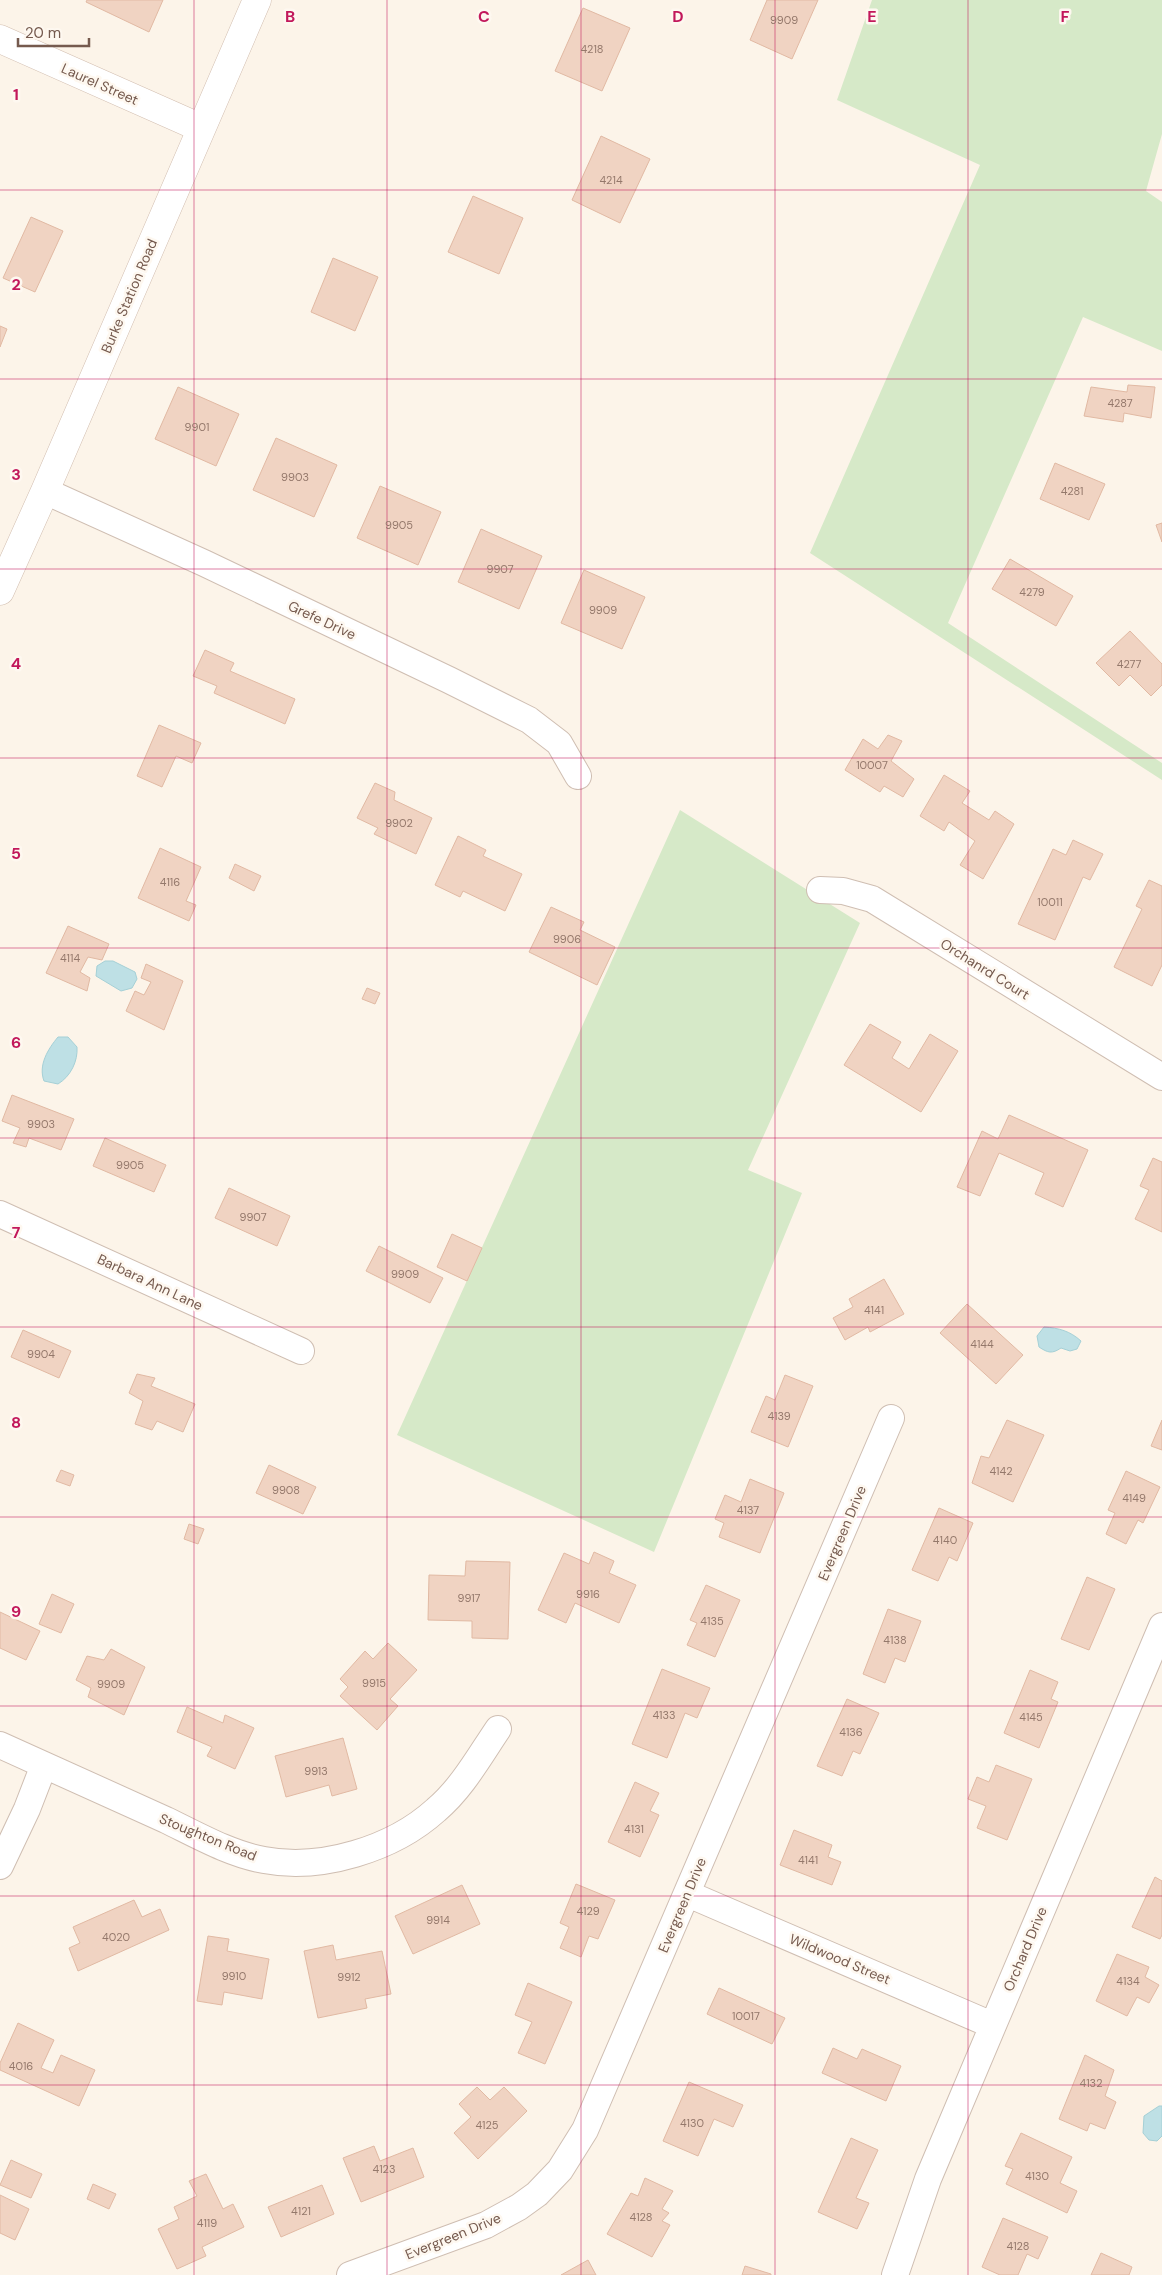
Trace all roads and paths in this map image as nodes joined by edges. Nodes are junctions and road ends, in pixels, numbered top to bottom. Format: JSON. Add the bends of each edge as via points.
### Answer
{"nodes":[{"id":1,"x":257,"y":0,"type":"edge"},
{"id":2,"x":0,"y":39,"type":"edge"},
{"id":3,"x":201,"y":128,"type":"junction"},
{"id":4,"x":45,"y":491,"type":"junction"},
{"id":5,"x":0,"y":590,"type":"edge"},
{"id":6,"x":578,"y":776,"type":"dead end"},
{"id":7,"x":820,"y":890,"type":"dead end"},
{"id":8,"x":1153,"y":1071,"type":"edge"},
{"id":9,"x":0,"y":1214,"type":"edge"},
{"id":10,"x":301,"y":1351,"type":"dead end"},
{"id":11,"x":891,"y":1418,"type":"dead end"},
{"id":12,"x":1162,"y":1626,"type":"edge"},
{"id":13,"x":498,"y":1729,"type":"dead end"},
{"id":14,"x":0,"y":1745,"type":"edge"},
{"id":15,"x":44,"y":1765,"type":"junction"},
{"id":16,"x":0,"y":1866,"type":"edge"},
{"id":17,"x":688,"y":1894,"type":"junction"},
{"id":18,"x":992,"y":2025,"type":"junction"},
{"id":19,"x":350,"y":2275,"type":"edge"},
{"id":20,"x":895,"y":2275,"type":"edge"}],
"edges":[{"from":1,"to":3,"type":"street","name":"Burke Station Road"},
{"from":2,"to":3,"type":"street","name":"Laurel Street"},
{"from":3,"to":4,"type":"street","name":"Burke Station Road"},
{"from":4,"to":5,"type":"street","name":"Burke Station Road"},
{"from":4,"to":6,"type":"street","name":"Grefe Drive","via":[[204,563],[529,720],[559,743]]},
{"from":7,"to":8,"type":"street","name":"Orchanrd Court","via":[[843,890],[872,899]]},
{"from":9,"to":10,"type":"street","name":"Barbara Ann Lane"},
{"from":11,"to":17,"type":"street","name":"Evergreen Drive"},
{"from":12,"to":18,"type":"street","name":"Orchard Drive"},
{"from":13,"to":15,"type":"street","name":"Stoughton Road","via":[[468,1774],[436,1811],[399,1836],[355,1856],[306,1864],[263,1860],[224,1847]]},
{"from":14,"to":15,"type":"street","name":"Stoughton Road"},
{"from":15,"to":16,"type":"street"},
{"from":17,"to":18,"type":"street","name":"Wildwood Street"},
{"from":17,"to":19,"type":"street","name":"Evergreen Drive","via":[[585,2130],[560,2170],[520,2207],[486,2225]]},
{"from":18,"to":20,"type":"street","name":"Orchard Drive","via":[[928,2179]]}]}
